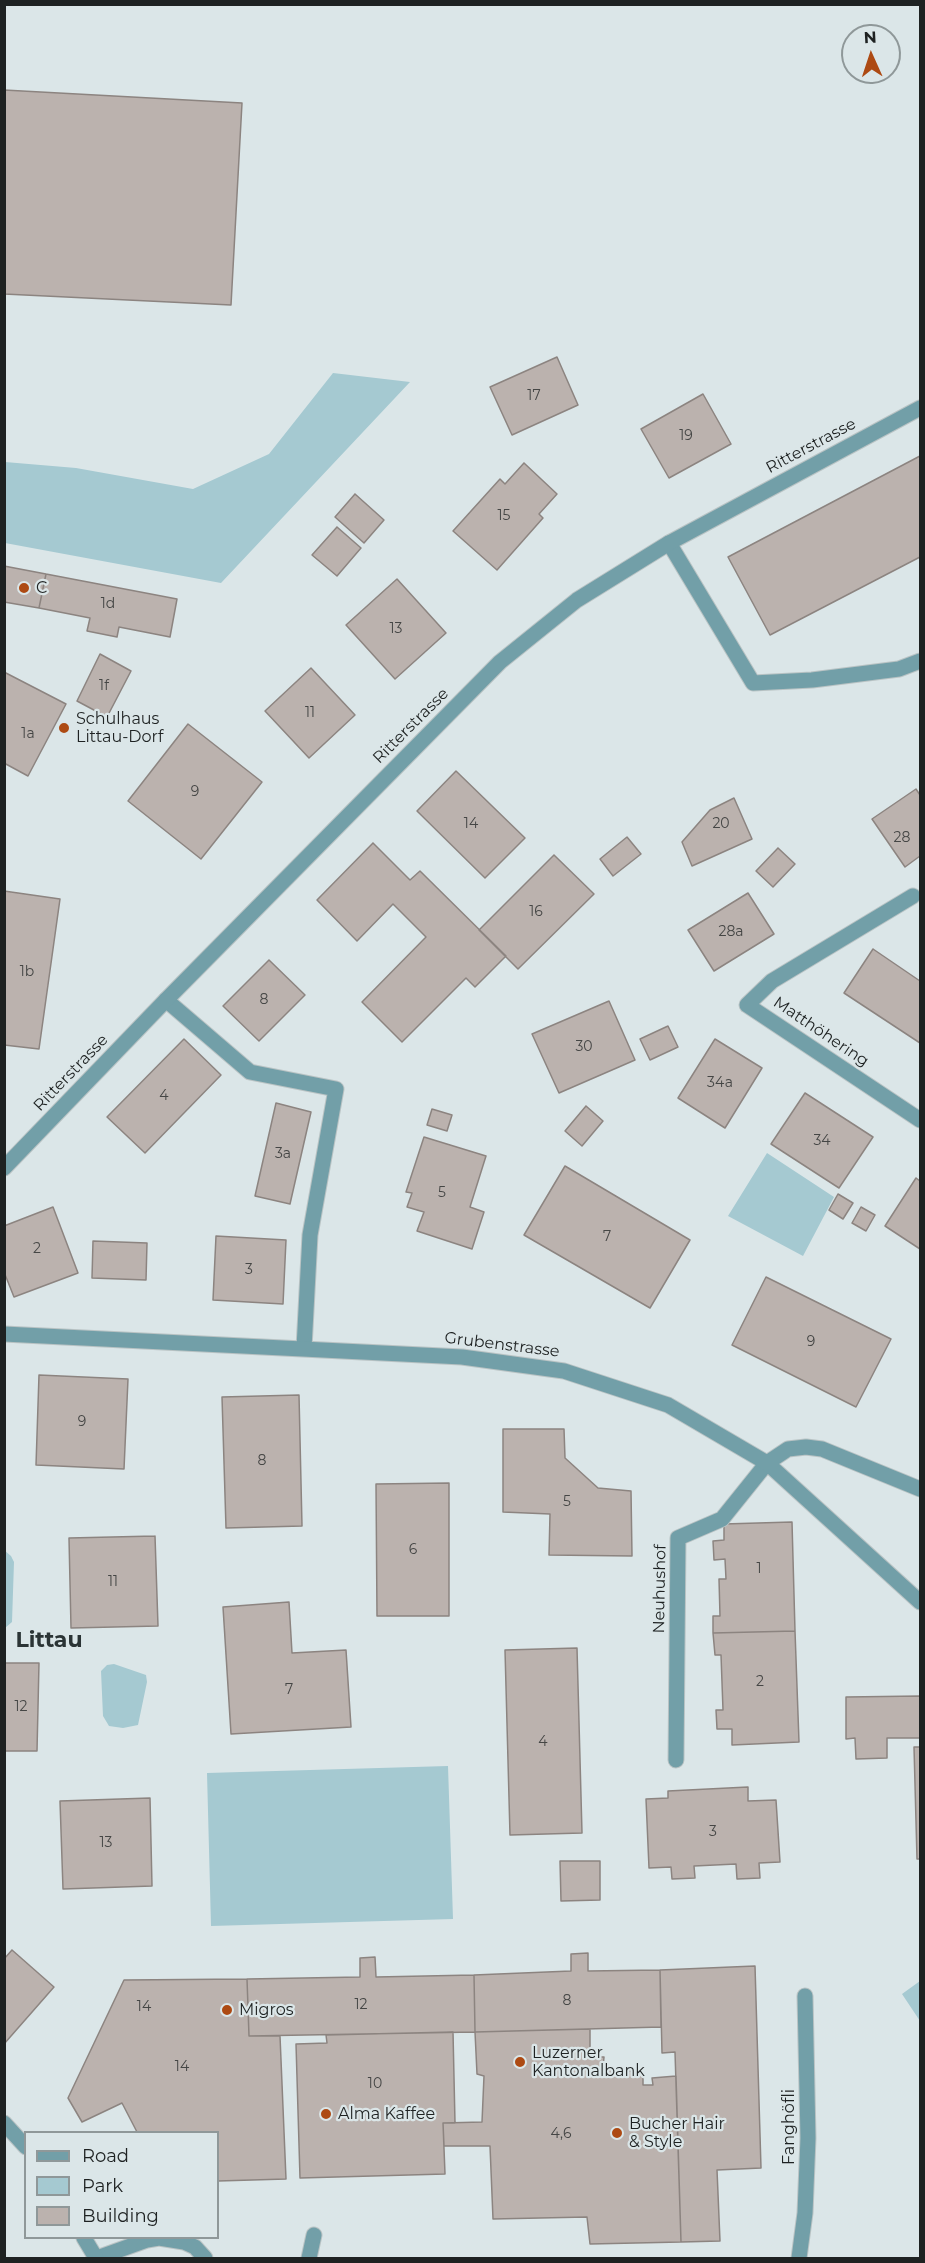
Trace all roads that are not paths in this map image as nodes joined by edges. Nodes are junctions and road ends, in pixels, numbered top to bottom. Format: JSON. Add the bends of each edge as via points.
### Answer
{"nodes":[{"id":1,"x":921,"y":408,"type":"edge"},
{"id":2,"x":669,"y":543,"type":"junction"},
{"id":3,"x":921,"y":661,"type":"edge"},
{"id":4,"x":913,"y":896,"type":"dead end"},
{"id":5,"x":166,"y":1000,"type":"junction"},
{"id":6,"x":921,"y":1120,"type":"edge"},
{"id":7,"x":4,"y":1168,"type":"edge"},
{"id":8,"x":4,"y":1334,"type":"edge"},
{"id":9,"x":304,"y":1348,"type":"junction"},
{"id":10,"x":767,"y":1463,"type":"junction"},
{"id":11,"x":921,"y":1489,"type":"edge"},
{"id":12,"x":921,"y":1602,"type":"edge"},
{"id":13,"x":676,"y":1760,"type":"dead end"},
{"id":14,"x":805,"y":1996,"type":"dead end"},
{"id":15,"x":4,"y":2123,"type":"edge"},
{"id":16,"x":24,"y":2145,"type":"edge"},
{"id":17,"x":314,"y":2235,"type":"dead end"},
{"id":18,"x":85,"y":2239,"type":"edge"},
{"id":19,"x":153,"y":2239,"type":"edge"},
{"id":20,"x":165,"y":2239,"type":"edge"},
{"id":21,"x":96,"y":2259,"type":"edge"},
{"id":22,"x":205,"y":2259,"type":"edge"},
{"id":23,"x":309,"y":2259,"type":"edge"},
{"id":24,"x":799,"y":2259,"type":"edge"}],
"edges":[{"from":1,"to":2,"type":"street","name":"Ritterstrasse"},
{"from":2,"to":3,"type":"street","via":[[753,683],[823,679],[899,669]]},
{"from":2,"to":5,"type":"street","name":"Ritterstrasse","via":[[576,600],[500,662]]},
{"from":4,"to":6,"type":"street","name":"Matthöhering","via":[[772,981],[747,1005]]},
{"from":5,"to":7,"type":"street","name":"Ritterstrasse"},
{"from":5,"to":9,"type":"street","via":[[250,1072],[336,1089],[310,1234]]},
{"from":8,"to":9,"type":"street","name":"Grubenstrasse"},
{"from":9,"to":10,"type":"street","name":"Grubenstrasse","via":[[462,1357],[564,1371],[668,1405]]},
{"from":10,"to":11,"type":"street","via":[[788,1449],[822,1449]]},
{"from":10,"to":12,"type":"street","name":"Grubenstrasse"},
{"from":10,"to":13,"type":"street","name":"Neuhushof","via":[[722,1519],[678,1538]]},
{"from":14,"to":24,"type":"street","name":"Fanghöfli","via":[[808,2138]]},
{"from":15,"to":16,"type":"street"},
{"from":17,"to":23,"type":"street"},
{"from":18,"to":21,"type":"street"},
{"from":19,"to":21,"type":"street"},
{"from":20,"to":22,"type":"street","via":[[195,2247]]}]}
